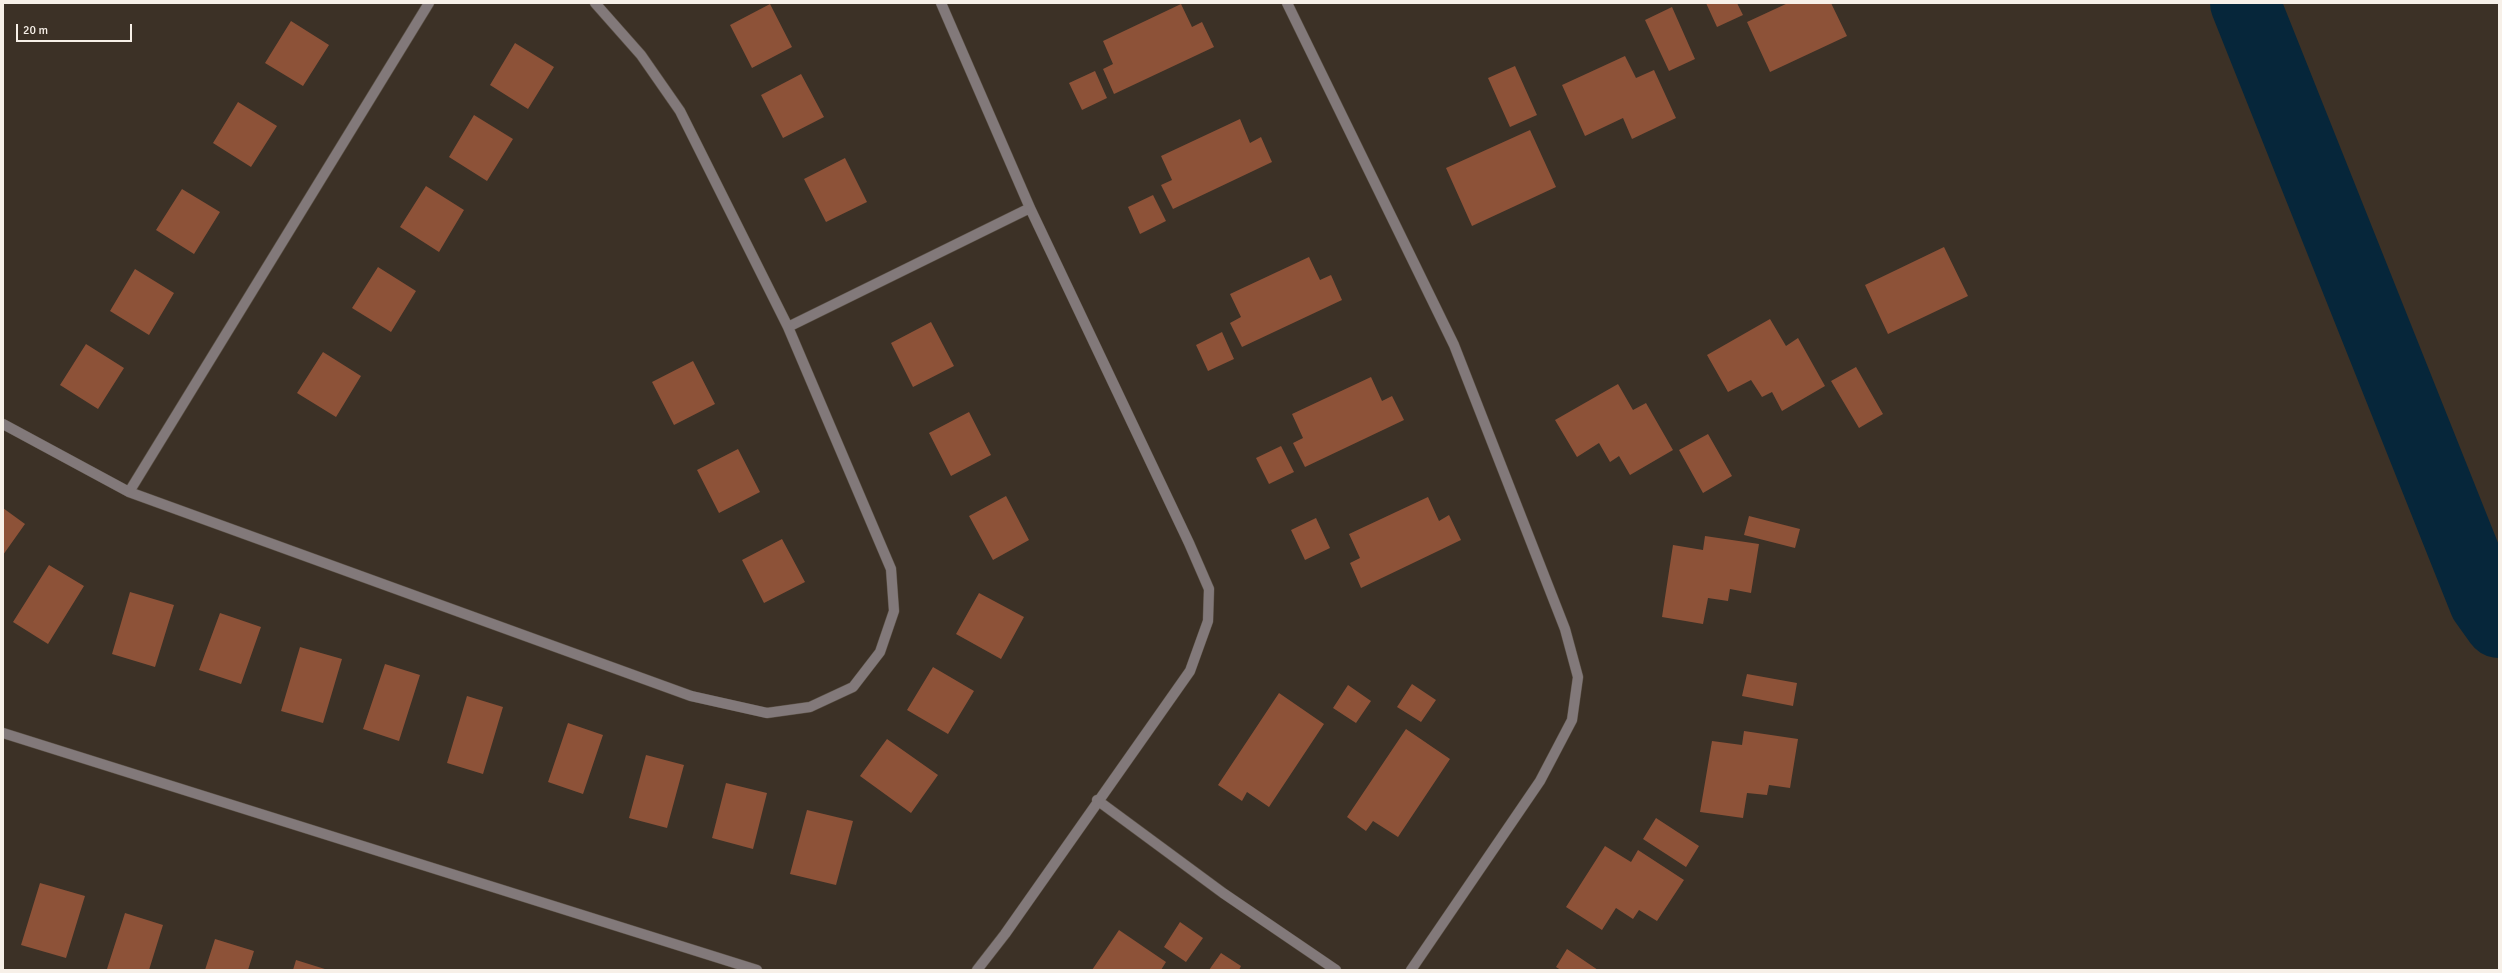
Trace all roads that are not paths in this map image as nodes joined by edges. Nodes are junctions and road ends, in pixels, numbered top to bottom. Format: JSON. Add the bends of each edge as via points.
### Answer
{"nodes":[{"id":1,"x":429,"y":3,"type":"edge"},
{"id":2,"x":595,"y":3,"type":"edge"},
{"id":3,"x":941,"y":3,"type":"edge"},
{"id":4,"x":1287,"y":3,"type":"edge"},
{"id":5,"x":1030,"y":208,"type":"junction"},
{"id":6,"x":788,"y":327,"type":"junction"},
{"id":7,"x":3,"y":424,"type":"edge"},
{"id":8,"x":129,"y":492,"type":"junction"},
{"id":9,"x":4,"y":735,"type":"edge"},
{"id":10,"x":1097,"y":800,"type":"junction"},
{"id":11,"x":757,"y":970,"type":"edge"},
{"id":12,"x":977,"y":970,"type":"edge"},
{"id":13,"x":1336,"y":970,"type":"edge"},
{"id":14,"x":1410,"y":970,"type":"edge"}],
"edges":[{"from":1,"to":8,"type":"street"},
{"from":2,"to":6,"type":"street","via":[[641,55],[680,111]]},
{"from":3,"to":5,"type":"street"},
{"from":4,"to":14,"type":"street","via":[[1454,345],[1564,629],[1578,677],[1572,720],[1540,781]]},
{"from":5,"to":6,"type":"street"},
{"from":5,"to":10,"type":"street","via":[[1190,543],[1209,589],[1208,621],[1190,670]]},
{"from":6,"to":8,"type":"street","via":[[891,569],[894,611],[880,652],[853,686],[810,707],[767,713],[691,696]]},
{"from":7,"to":8,"type":"street"},
{"from":9,"to":11,"type":"street"},
{"from":10,"to":12,"type":"street","via":[[1005,934]]},
{"from":10,"to":13,"type":"street","via":[[1223,894]]}]}
